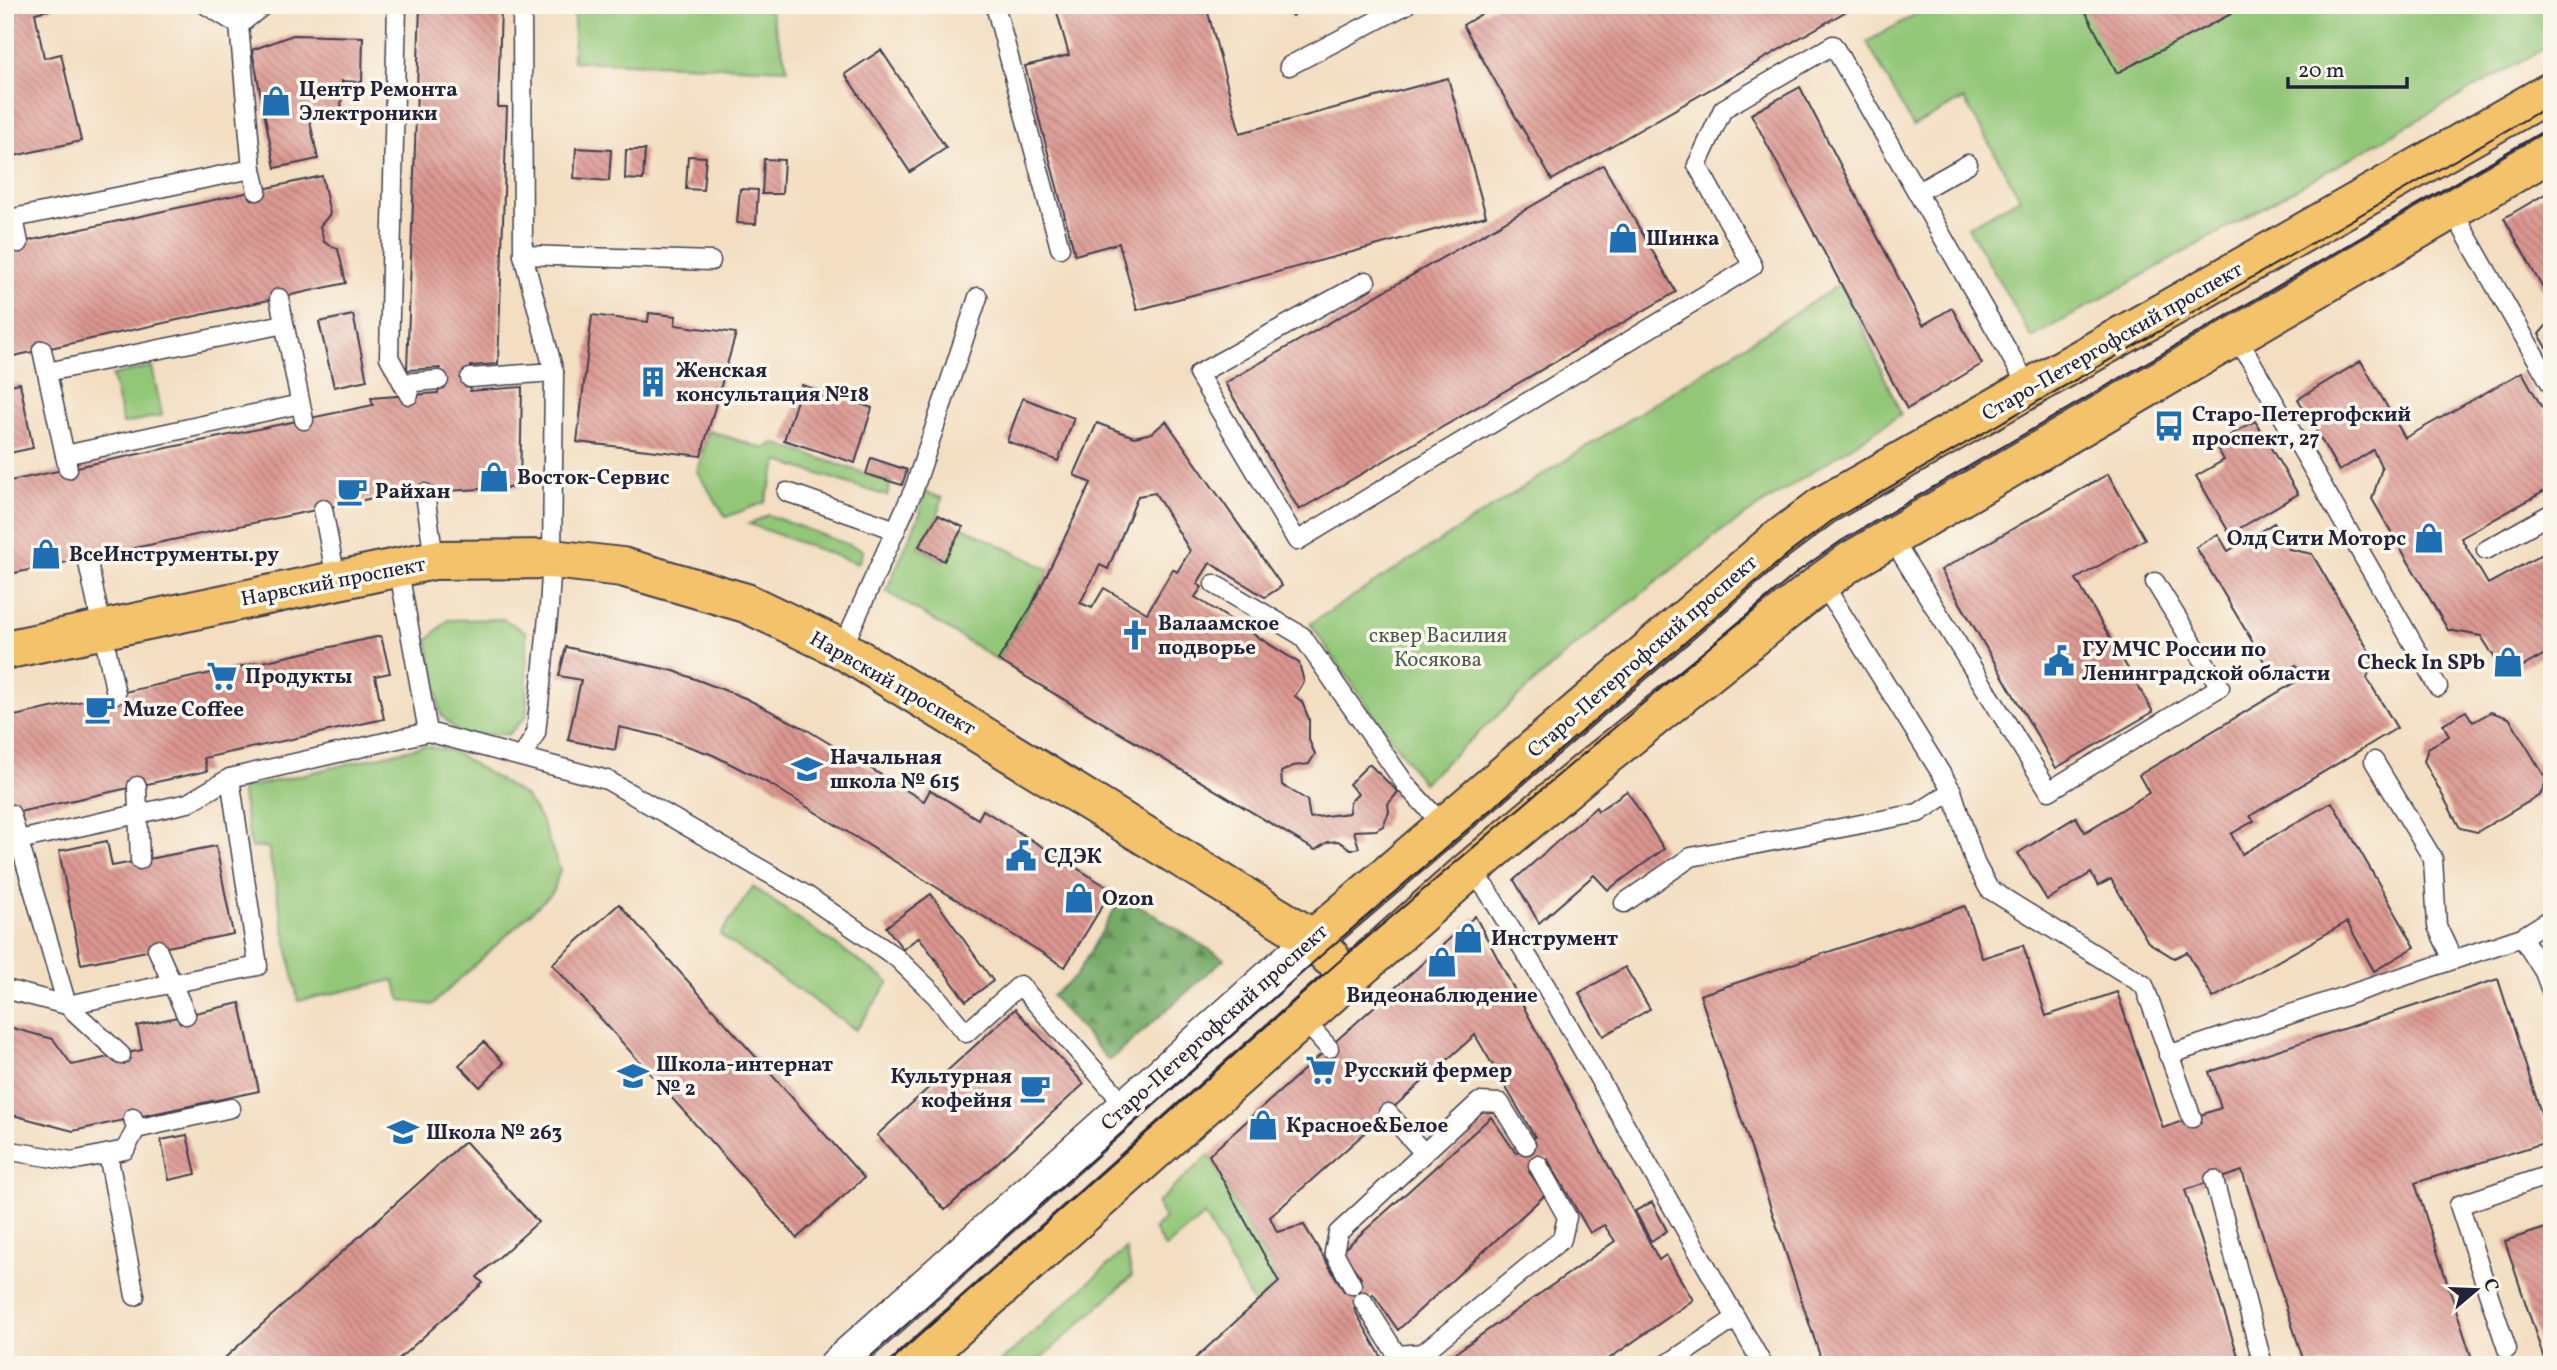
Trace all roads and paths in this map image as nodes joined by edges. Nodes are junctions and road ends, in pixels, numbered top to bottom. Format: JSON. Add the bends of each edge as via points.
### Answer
{"nodes":[{"id":1,"x":206,"y":5,"type":"edge"},
{"id":2,"x":264,"y":5,"type":"edge"},
{"id":3,"x":397,"y":5,"type":"edge"},
{"id":4,"x":522,"y":5,"type":"edge"},
{"id":5,"x":995,"y":5,"type":"edge"},
{"id":6,"x":1406,"y":5,"type":"edge"},
{"id":7,"x":239,"y":25,"type":"junction"},
{"id":8,"x":1289,"y":66,"type":"dead end"},
{"id":9,"x":2552,"y":91,"type":"edge"},
{"id":10,"x":2552,"y":151,"type":"edge"},
{"id":11,"x":1968,"y":164,"type":"dead end"},
{"id":12,"x":252,"y":169,"type":"junction"},
{"id":13,"x":257,"y":191,"type":"dead end"},
{"id":14,"x":1919,"y":192,"type":"junction"},
{"id":15,"x":2452,"y":210,"type":"junction"},
{"id":16,"x":19,"y":243,"type":"dead end"},
{"id":17,"x":1060,"y":248,"type":"dead end"},
{"id":18,"x":523,"y":255,"type":"junction"},
{"id":19,"x":711,"y":261,"type":"dead end"},
{"id":20,"x":1366,"y":281,"type":"dead end"},
{"id":21,"x":978,"y":297,"type":"dead end"},
{"id":22,"x":279,"y":298,"type":"dead end"},
{"id":23,"x":284,"y":324,"type":"junction"},
{"id":24,"x":2237,"y":337,"type":"junction"},
{"id":25,"x":42,"y":350,"type":"dead end"},
{"id":26,"x":47,"y":372,"type":"junction"},
{"id":27,"x":554,"y":372,"type":"junction"},
{"id":28,"x":470,"y":378,"type":"dead end"},
{"id":29,"x":439,"y":380,"type":"dead end"},
{"id":30,"x":2552,"y":386,"type":"edge"},
{"id":31,"x":2029,"y":388,"type":"junction"},
{"id":32,"x":425,"y":492,"type":"dead end"},
{"id":33,"x":788,"y":492,"type":"dead end"},
{"id":34,"x":323,"y":509,"type":"dead end"},
{"id":35,"x":2552,"y":513,"type":"edge"},
{"id":36,"x":896,"y":530,"type":"junction"},
{"id":37,"x":1891,"y":537,"type":"junction"},
{"id":38,"x":2486,"y":550,"type":"dead end"},
{"id":39,"x":87,"y":558,"type":"dead end"},
{"id":40,"x":552,"y":559,"type":"junction"},
{"id":41,"x":416,"y":563,"type":"junction"},
{"id":42,"x":336,"y":579,"type":"junction"},
{"id":43,"x":1822,"y":582,"type":"junction"},
{"id":44,"x":2155,"y":582,"type":"dead end"},
{"id":45,"x":1214,"y":584,"type":"dead end"},
{"id":46,"x":102,"y":629,"type":"junction"},
{"id":47,"x":842,"y":649,"type":"junction"},
{"id":48,"x":5,"y":650,"type":"edge"},
{"id":49,"x":2438,"y":687,"type":"dead end"},
{"id":50,"x":116,"y":694,"type":"dead end"},
{"id":51,"x":428,"y":732,"type":"junction"},
{"id":52,"x":522,"y":757,"type":"junction"},
{"id":53,"x":2374,"y":761,"type":"dead end"},
{"id":54,"x":230,"y":778,"type":"junction"},
{"id":55,"x":137,"y":786,"type":"dead end"},
{"id":56,"x":1952,"y":791,"type":"junction"},
{"id":57,"x":11,"y":814,"type":"dead end"},
{"id":58,"x":138,"y":815,"type":"junction"},
{"id":59,"x":1444,"y":826,"type":"junction"},
{"id":60,"x":11,"y":841,"type":"edge"},
{"id":61,"x":140,"y":860,"type":"dead end"},
{"id":62,"x":1470,"y":870,"type":"junction"},
{"id":63,"x":1624,"y":903,"type":"dead end"},
{"id":64,"x":2552,"y":918,"type":"edge"},
{"id":65,"x":2522,"y":937,"type":"junction"},
{"id":66,"x":1313,"y":939,"type":"junction"},
{"id":67,"x":157,"y":949,"type":"dead end"},
{"id":68,"x":2453,"y":960,"type":"junction"},
{"id":69,"x":1348,"y":978,"type":"junction"},
{"id":70,"x":173,"y":984,"type":"junction"},
{"id":71,"x":5,"y":989,"type":"edge"},
{"id":72,"x":2552,"y":993,"type":"edge"},
{"id":73,"x":67,"y":1005,"type":"junction"},
{"id":74,"x":186,"y":1015,"type":"dead end"},
{"id":75,"x":1303,"y":1019,"type":"junction"},
{"id":76,"x":1329,"y":1048,"type":"dead end"},
{"id":77,"x":121,"y":1055,"type":"dead end"},
{"id":78,"x":2168,"y":1055,"type":"junction"},
{"id":79,"x":1126,"y":1106,"type":"junction"},
{"id":80,"x":231,"y":1108,"type":"dead end"},
{"id":81,"x":1388,"y":1114,"type":"dead end"},
{"id":82,"x":2192,"y":1118,"type":"dead end"},
{"id":83,"x":1526,"y":1145,"type":"dead end"},
{"id":84,"x":5,"y":1150,"type":"edge"},
{"id":85,"x":108,"y":1153,"type":"junction"},
{"id":86,"x":1424,"y":1153,"type":"junction"},
{"id":87,"x":1538,"y":1165,"type":"dead end"},
{"id":88,"x":2552,"y":1174,"type":"edge"},
{"id":89,"x":2214,"y":1180,"type":"dead end"},
{"id":90,"x":1352,"y":1285,"type":"dead end"},
{"id":91,"x":135,"y":1296,"type":"dead end"},
{"id":92,"x":1363,"y":1301,"type":"dead end"},
{"id":93,"x":1737,"y":1318,"type":"junction"},
{"id":94,"x":2507,"y":1349,"type":"dead end"},
{"id":95,"x":836,"y":1365,"type":"edge"},
{"id":96,"x":914,"y":1365,"type":"edge"},
{"id":97,"x":1666,"y":1365,"type":"edge"},
{"id":98,"x":1763,"y":1365,"type":"edge"},
{"id":99,"x":2263,"y":1365,"type":"edge"}],
"edges":[{"from":1,"to":7,"type":"lane"},
{"from":2,"to":7,"type":"lane"},
{"from":3,"to":29,"type":"lane","via":[[389,357],[406,389]]},
{"from":4,"to":18,"type":"lane"},
{"from":5,"to":17,"type":"lane"},
{"from":6,"to":8,"type":"lane"},
{"from":7,"to":12,"type":"lane"},
{"from":9,"to":31,"type":"main road","name":"Старо-Петергофский проспект"},
{"from":10,"to":15,"type":"main road"},
{"from":11,"to":14,"type":"lane"},
{"from":12,"to":13,"type":"lane"},
{"from":12,"to":16,"type":"lane","via":[[14,218]]},
{"from":14,"to":20,"type":"lane","via":[[1833,45],[1723,109],[1697,165],[1753,266],[1297,541],[1198,374]]},
{"from":14,"to":31,"type":"lane"},
{"from":15,"to":24,"type":"main road"},
{"from":15,"to":30,"type":"lane"},
{"from":18,"to":19,"type":"lane"},
{"from":18,"to":27,"type":"lane"},
{"from":21,"to":36,"type":"lane"},
{"from":22,"to":23,"type":"lane"},
{"from":23,"to":26,"type":"lane"},
{"from":23,"to":26,"type":"lane","via":[[302,412],[66,462]]},
{"from":24,"to":37,"type":"main road"},
{"from":24,"to":49,"type":"lane"},
{"from":25,"to":26,"type":"lane"},
{"from":27,"to":28,"type":"lane"},
{"from":27,"to":40,"type":"lane"},
{"from":31,"to":59,"type":"main road","name":"Старо-Петергофский проспект","via":[[1824,505]]},
{"from":32,"to":41,"type":"lane"},
{"from":33,"to":36,"type":"lane"},
{"from":34,"to":42,"type":"lane"},
{"from":35,"to":38,"type":"lane"},
{"from":36,"to":47,"type":"lane"},
{"from":37,"to":43,"type":"main road"},
{"from":37,"to":44,"type":"lane","via":[[2049,791],[2220,687]]},
{"from":39,"to":46,"type":"lane"},
{"from":40,"to":41,"type":"main road","name":"Нарвский проспект"},
{"from":40,"to":47,"type":"main road","name":"Нарвский проспект","via":[[622,567],[746,603]]},
{"from":40,"to":52,"type":"lane","via":[[536,733]]},
{"from":41,"to":42,"type":"main road","name":"Нарвский проспект"},
{"from":41,"to":51,"type":"lane"},
{"from":42,"to":46,"type":"main road","name":"Нарвский проспект"},
{"from":43,"to":56,"type":"lane"},
{"from":43,"to":62,"type":"main road"},
{"from":45,"to":59,"type":"lane","via":[[1302,636],[1406,785]]},
{"from":46,"to":48,"type":"main road","name":"Нарвский проспект"},
{"from":46,"to":50,"type":"lane"},
{"from":47,"to":66,"type":"main road","name":"Нарвский проспект"},
{"from":51,"to":52,"type":"lane"},
{"from":51,"to":54,"type":"lane"},
{"from":52,"to":79,"type":"lane","via":[[607,780],[806,895],[897,958],[966,1033],[1020,985]]},
{"from":53,"to":68,"type":"lane","via":[[2433,859],[2437,926]]},
{"from":54,"to":58,"type":"lane","via":[[188,803]]},
{"from":54,"to":70,"type":"lane","via":[[258,966]]},
{"from":55,"to":58,"type":"lane"},
{"from":56,"to":63,"type":"lane","via":[[1918,813],[1691,857]]},
{"from":56,"to":78,"type":"lane","via":[[1975,863],[1989,889],[2144,985]]},
{"from":57,"to":60,"type":"lane"},
{"from":58,"to":60,"type":"lane"},
{"from":58,"to":61,"type":"lane"},
{"from":59,"to":66,"type":"main road","name":"Старо-Петергофский проспект"},
{"from":60,"to":73,"type":"lane"},
{"from":62,"to":69,"type":"main road"},
{"from":62,"to":93,"type":"lane","via":[[1547,988]]},
{"from":64,"to":65,"type":"lane"},
{"from":65,"to":68,"type":"lane"},
{"from":65,"to":72,"type":"lane"},
{"from":66,"to":69,"type":"main road","name":"Нарвский проспект"},
{"from":66,"to":79,"type":"street","name":"Старо-Петергофский проспект"},
{"from":67,"to":70,"type":"lane"},
{"from":68,"to":78,"type":"lane"},
{"from":69,"to":75,"type":"main road"},
{"from":70,"to":73,"type":"lane"},
{"from":70,"to":74,"type":"lane"},
{"from":71,"to":73,"type":"lane"},
{"from":73,"to":77,"type":"lane"},
{"from":75,"to":76,"type":"lane"},
{"from":75,"to":96,"type":"main road"},
{"from":78,"to":82,"type":"lane"},
{"from":79,"to":95,"type":"street","name":"Старо-Петергофский проспект"},
{"from":80,"to":85,"type":"lane","via":[[207,1108],[134,1124],[125,1150]]},
{"from":81,"to":86,"type":"lane"},
{"from":83,"to":86,"type":"lane","via":[[1500,1103],[1479,1102]]},
{"from":84,"to":85,"type":"lane","via":[[72,1161]]},
{"from":85,"to":91,"type":"lane"},
{"from":86,"to":90,"type":"lane","via":[[1338,1233],[1334,1252]]},
{"from":87,"to":92,"type":"lane","via":[[1567,1217],[1562,1239],[1423,1353],[1396,1355]]},
{"from":88,"to":94,"type":"lane","via":[[2459,1205]]},
{"from":89,"to":99,"type":"lane"},
{"from":93,"to":97,"type":"lane"},
{"from":93,"to":98,"type":"lane"}]}
